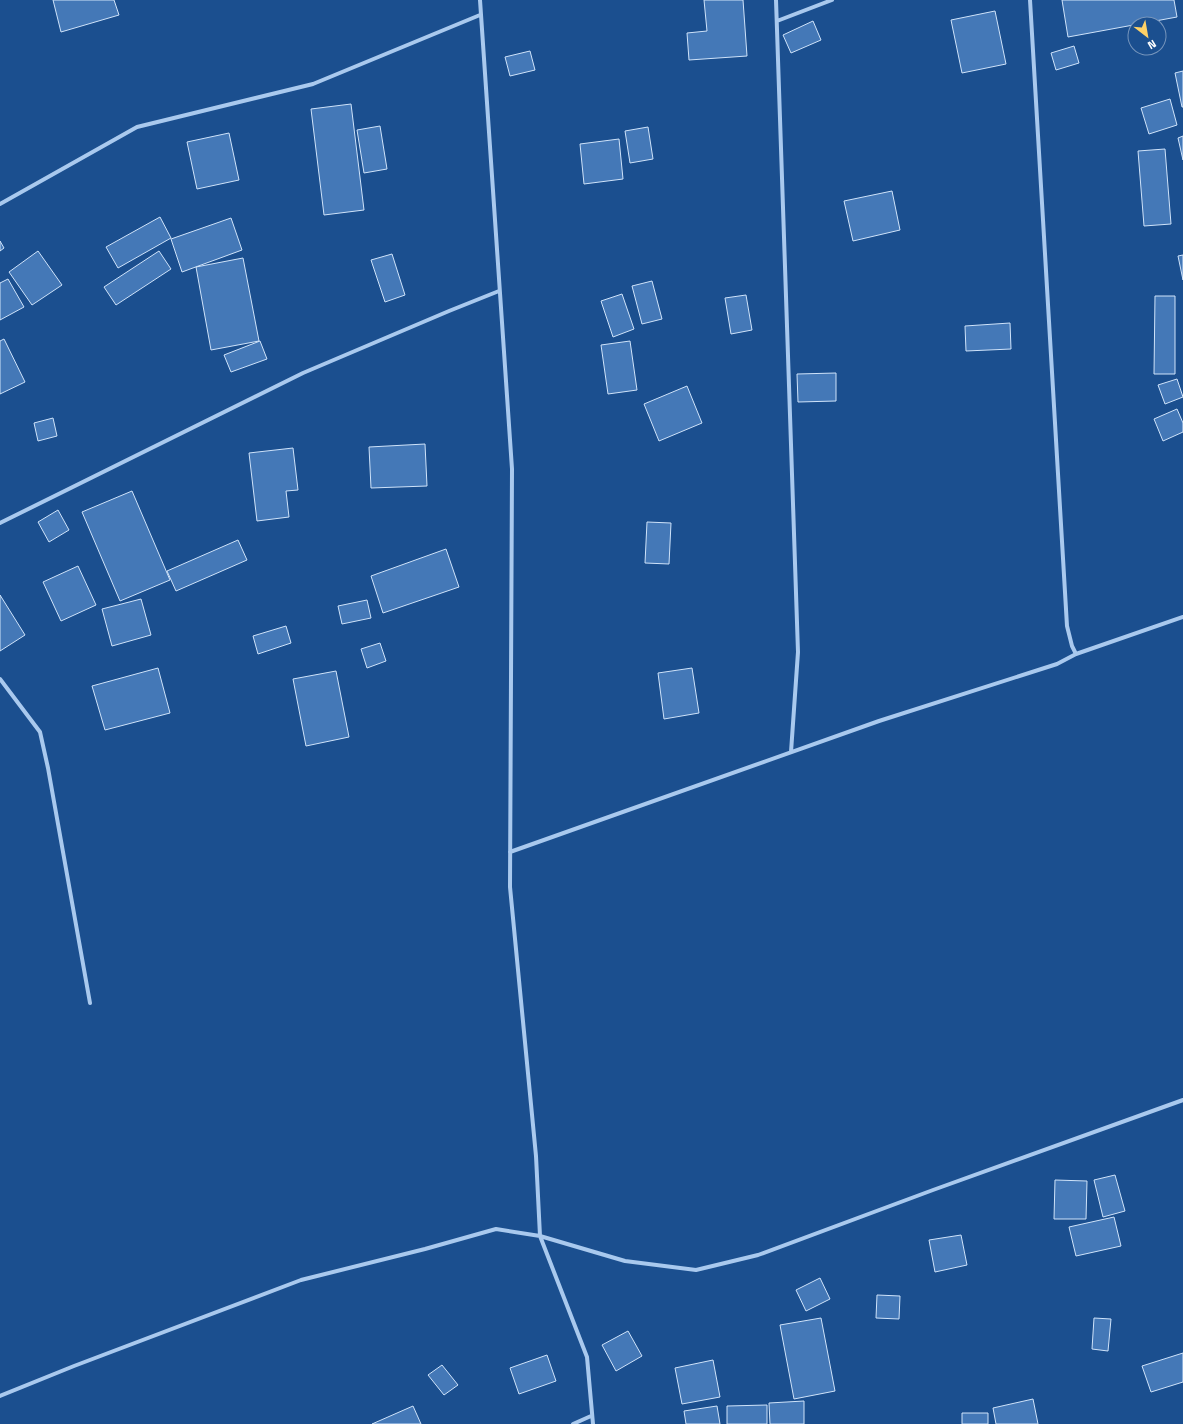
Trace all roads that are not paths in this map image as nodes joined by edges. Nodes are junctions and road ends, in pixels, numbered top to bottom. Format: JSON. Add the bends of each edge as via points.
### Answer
{"nodes":[{"id":1,"x":480,"y":0,"type":"edge"},
{"id":2,"x":776,"y":0,"type":"edge"},
{"id":3,"x":832,"y":0,"type":"edge"},
{"id":4,"x":1030,"y":0,"type":"edge"},
{"id":5,"x":480,"y":15,"type":"junction"},
{"id":6,"x":777,"y":21,"type":"junction"},
{"id":7,"x":0,"y":204,"type":"edge"},
{"id":8,"x":499,"y":291,"type":"junction"},
{"id":9,"x":0,"y":524,"type":"edge"},
{"id":10,"x":1183,"y":617,"type":"edge"},
{"id":11,"x":1076,"y":654,"type":"junction"},
{"id":12,"x":0,"y":679,"type":"edge"},
{"id":13,"x":791,"y":752,"type":"junction"},
{"id":14,"x":510,"y":852,"type":"junction"},
{"id":15,"x":90,"y":1003,"type":"dead end"},
{"id":16,"x":1183,"y":1100,"type":"edge"},
{"id":17,"x":540,"y":1236,"type":"junction"},
{"id":18,"x":0,"y":1396,"type":"edge"},
{"id":19,"x":592,"y":1416,"type":"junction"},
{"id":20,"x":573,"y":1424,"type":"edge"},
{"id":21,"x":592,"y":1424,"type":"edge"}],
"edges":[{"from":1,"to":5,"type":"street"},
{"from":2,"to":6,"type":"street"},
{"from":3,"to":6,"type":"street"},
{"from":4,"to":11,"type":"street","via":[[1067,626]]},
{"from":5,"to":7,"type":"street","via":[[313,84],[138,127]]},
{"from":5,"to":8,"type":"street"},
{"from":6,"to":13,"type":"street","via":[[798,652]]},
{"from":8,"to":9,"type":"street","via":[[304,373]]},
{"from":8,"to":14,"type":"street","via":[[512,469]]},
{"from":10,"to":11,"type":"street"},
{"from":11,"to":13,"type":"street","via":[[1057,664]]},
{"from":12,"to":15,"type":"street","via":[[40,732]]},
{"from":13,"to":14,"type":"street"},
{"from":14,"to":17,"type":"street","via":[[510,887],[536,1156]]},
{"from":16,"to":17,"type":"street","via":[[758,1255],[696,1270],[625,1261]]},
{"from":17,"to":18,"type":"street","via":[[496,1229],[301,1280]]},
{"from":17,"to":19,"type":"street","via":[[587,1357]]},
{"from":19,"to":20,"type":"street"},
{"from":19,"to":21,"type":"street"}]}
